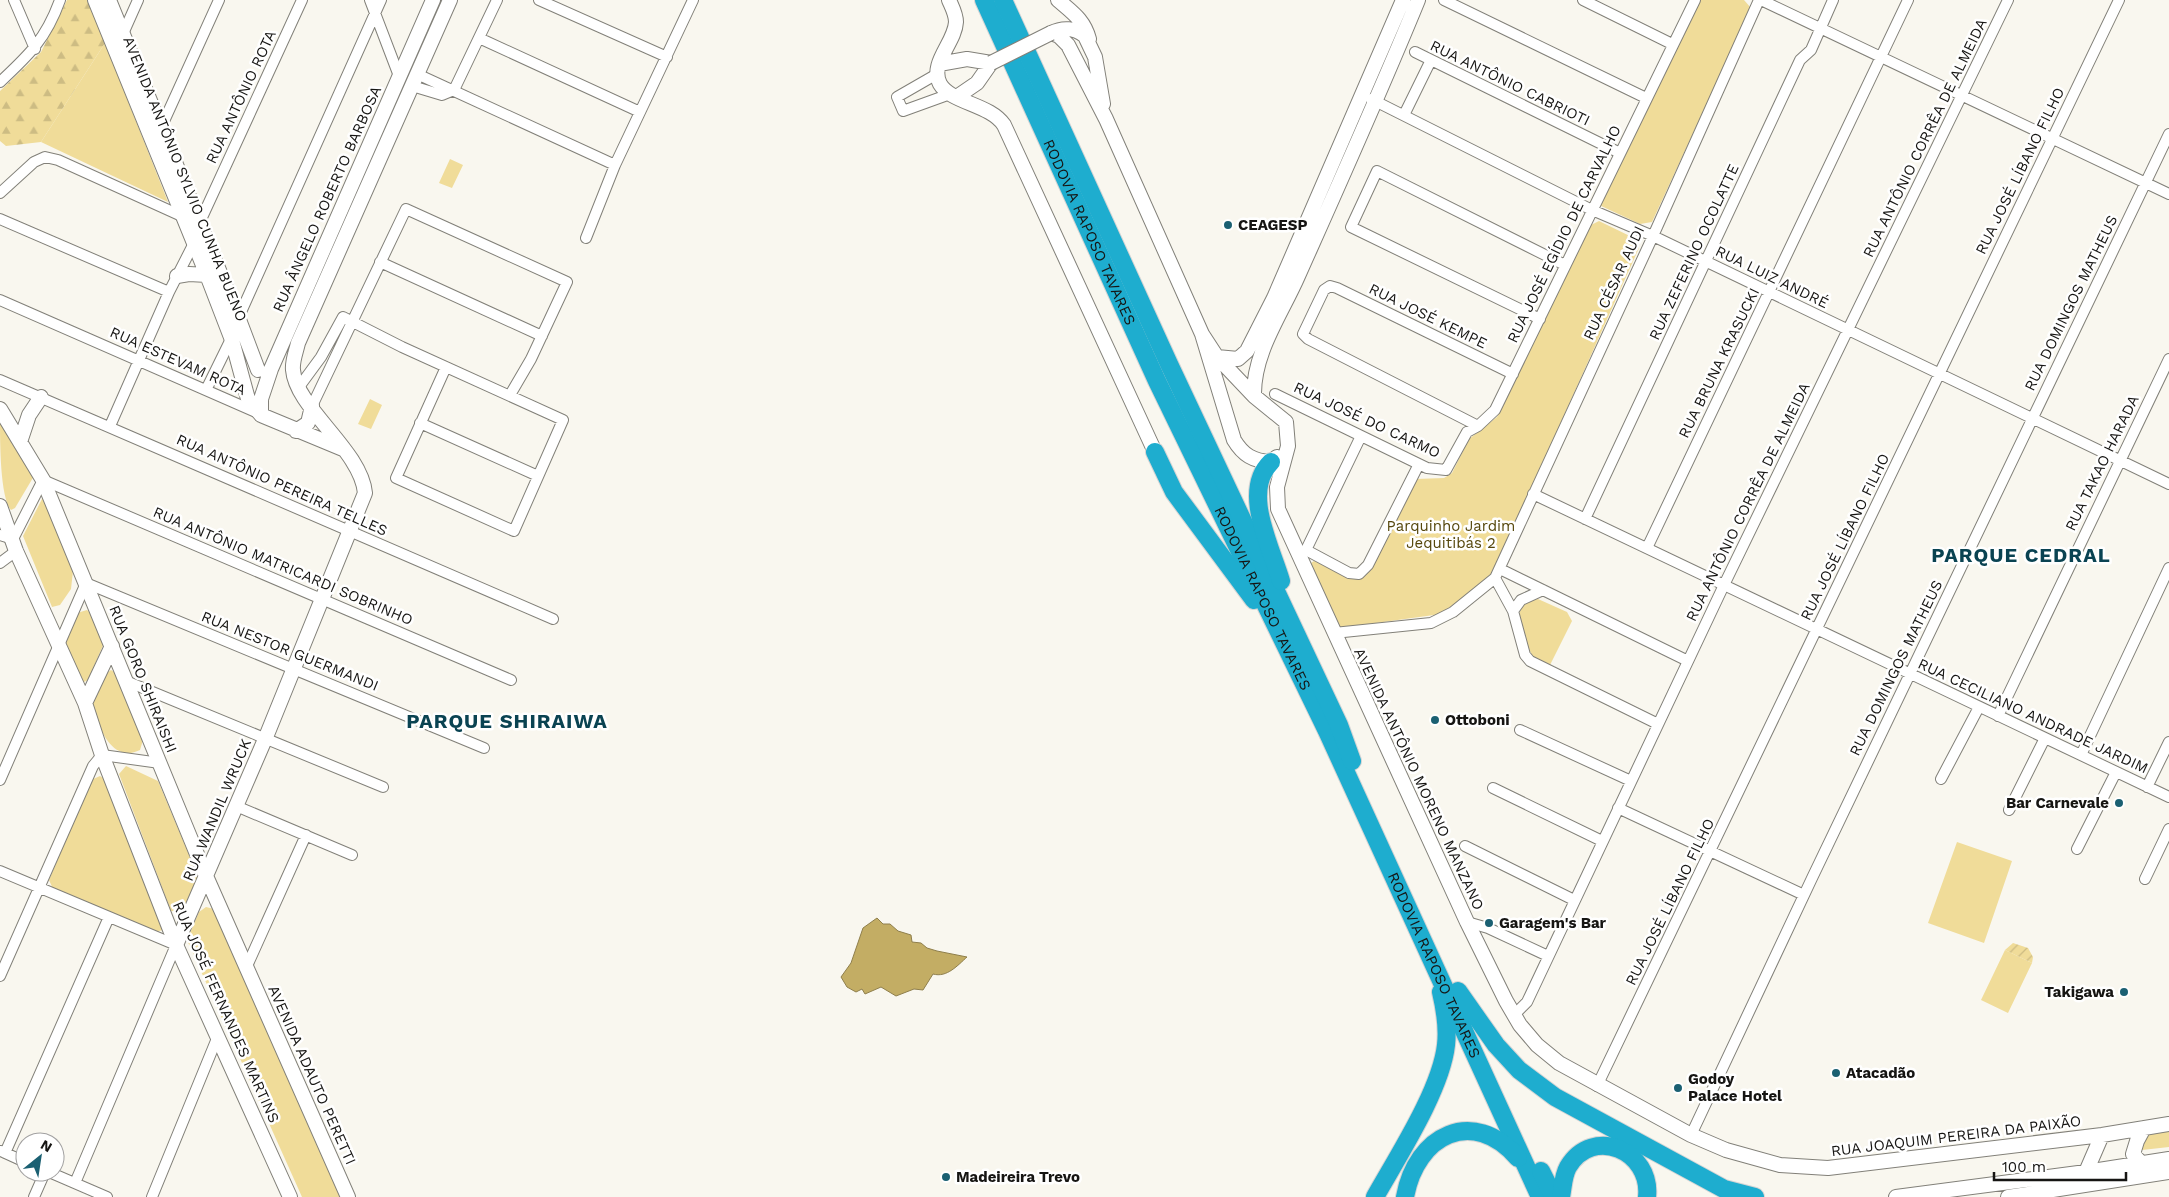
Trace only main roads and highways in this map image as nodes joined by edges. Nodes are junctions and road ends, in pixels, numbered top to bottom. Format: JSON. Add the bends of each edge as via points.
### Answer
{"nodes":[{"id":1,"x":984,"y":0,"type":"edge"},
{"id":2,"x":1003,"y":0,"type":"edge"},
{"id":3,"x":1155,"y":452,"type":"road end"},
{"id":4,"x":1271,"y":462,"type":"road end"},
{"id":5,"x":1297,"y":652,"type":"junction"},
{"id":6,"x":1433,"y":958,"type":"junction"},
{"id":7,"x":1458,"y":991,"type":"junction"},
{"id":8,"x":1528,"y":1169,"type":"junction"},
{"id":9,"x":1375,"y":1197,"type":"edge"},
{"id":10,"x":1405,"y":1197,"type":"edge"},
{"id":11,"x":1540,"y":1197,"type":"edge"},
{"id":12,"x":1554,"y":1197,"type":"edge"},
{"id":13,"x":1561,"y":1197,"type":"edge"},
{"id":14,"x":1647,"y":1197,"type":"edge"},
{"id":15,"x":1755,"y":1197,"type":"edge"}],
"edges":[{"from":1,"to":5,"type":"highway","name":"RODOVIA RAPOSO TAVARES","via":[[1157,380]]},
{"from":2,"to":5,"type":"highway","name":"RODOVIA RAPOSO TAVARES"},
{"from":3,"to":5,"type":"highway","via":[[1174,492]]},
{"from":4,"to":5,"type":"highway","via":[[1259,478],[1256,497]]},
{"from":5,"to":6,"type":"highway","name":"RODOVIA RAPOSO TAVARES"},
{"from":5,"to":7,"type":"highway","name":"RODOVIA RAPOSO TAVARES","via":[[1339,725],[1356,772]]},
{"from":6,"to":8,"type":"highway","name":"RODOVIA RAPOSO TAVARES"},
{"from":6,"to":9,"type":"highway","via":[[1444,1007],[1446,1046],[1435,1085]]},
{"from":7,"to":12,"type":"highway","name":"RODOVIA RAPOSO TAVARES"},
{"from":7,"to":15,"type":"highway","via":[[1496,1045],[1519,1070],[1555,1097],[1724,1189]]},
{"from":8,"to":10,"type":"highway","via":[[1506,1144],[1492,1135],[1472,1130],[1450,1132],[1437,1141],[1419,1162],[1411,1174]]},
{"from":8,"to":11,"type":"highway","name":"RODOVIA RAPOSO TAVARES"},
{"from":13,"to":14,"type":"highway","via":[[1565,1174],[1573,1160],[1585,1150],[1598,1146],[1613,1146],[1628,1152],[1648,1183]]}]}
